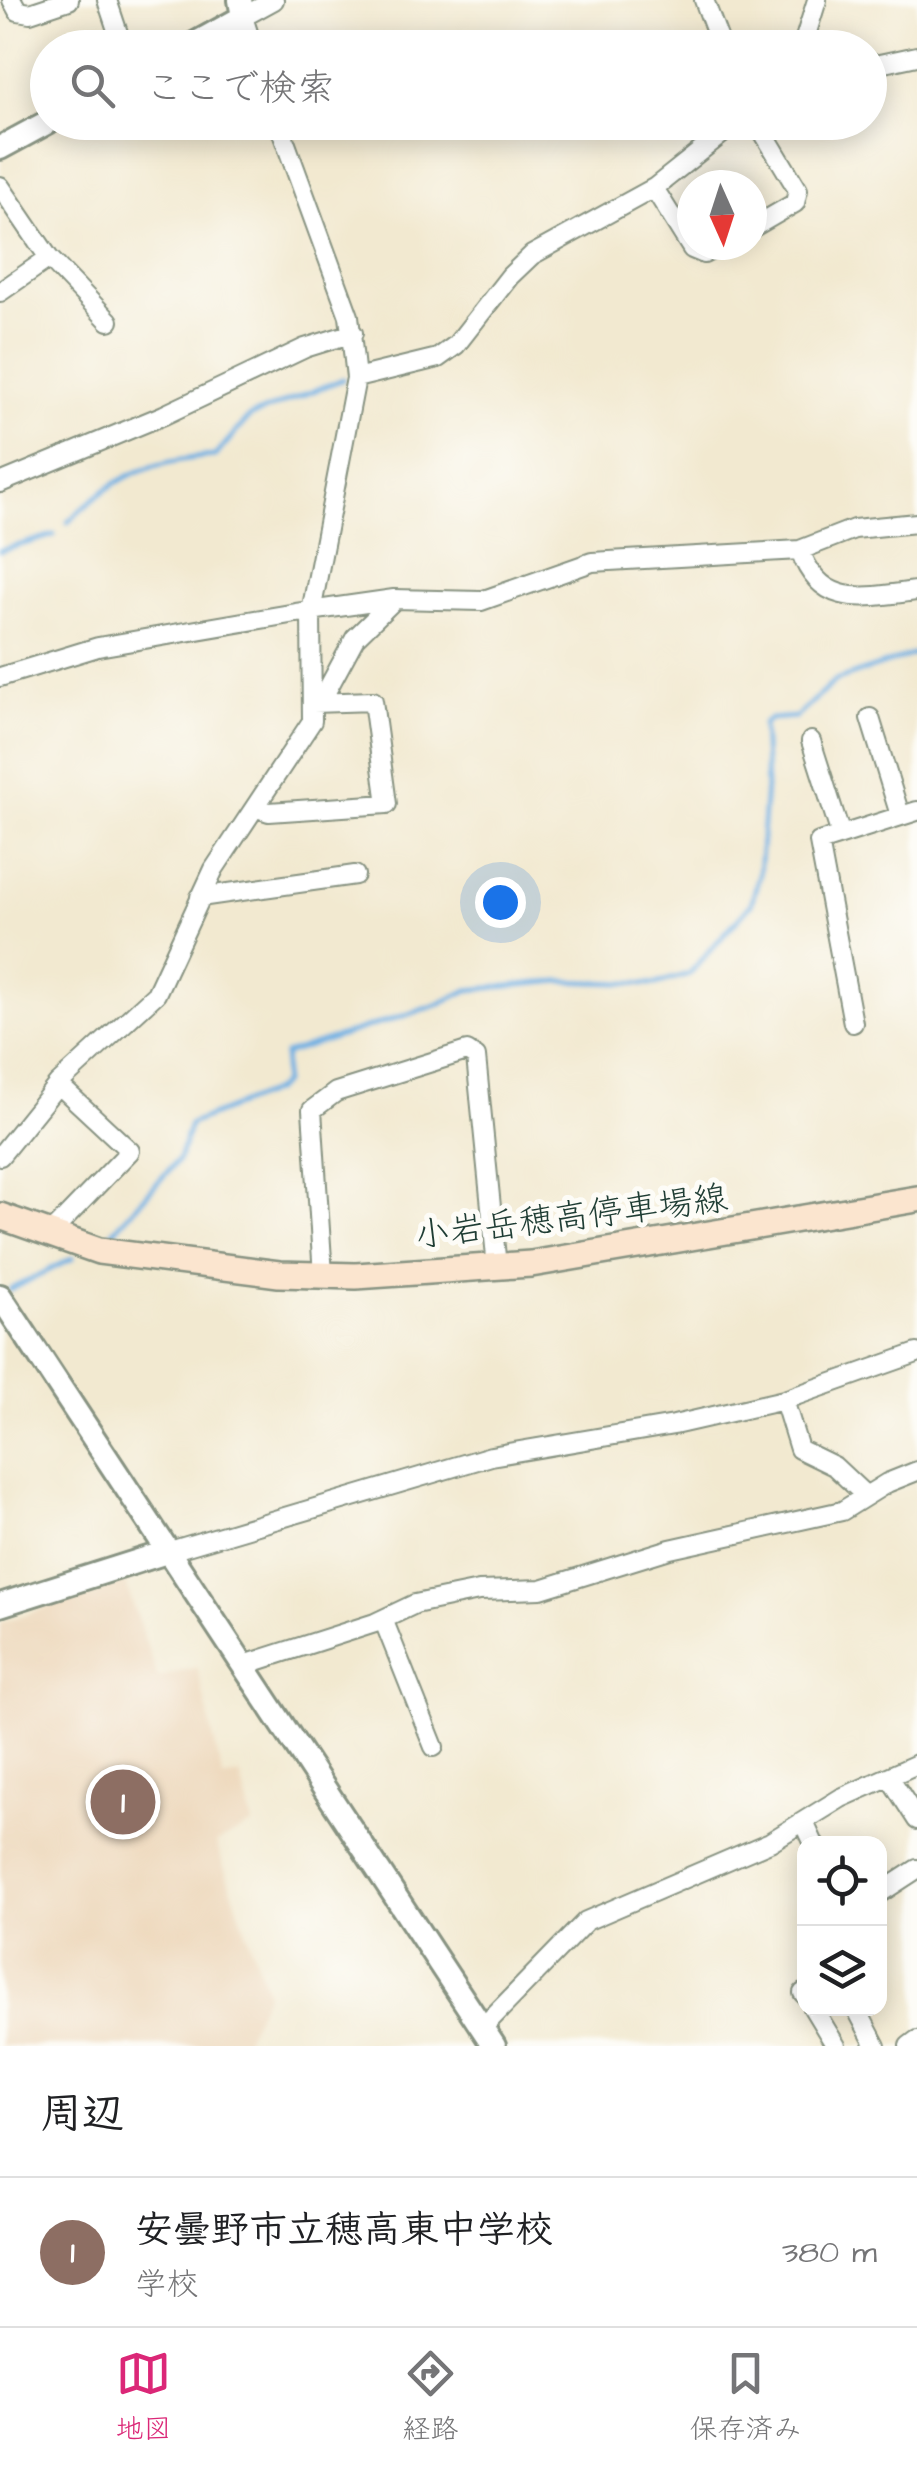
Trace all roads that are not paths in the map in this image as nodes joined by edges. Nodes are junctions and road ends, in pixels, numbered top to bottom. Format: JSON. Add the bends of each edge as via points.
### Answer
{"nodes":[{"id":1,"x":12,"y":0,"type":"edge"},
{"id":2,"x":70,"y":0,"type":"edge"},
{"id":3,"x":107,"y":0,"type":"edge"},
{"id":4,"x":274,"y":0,"type":"edge"},
{"id":5,"x":704,"y":0,"type":"edge"},
{"id":6,"x":817,"y":0,"type":"edge"},
{"id":7,"x":242,"y":8,"type":"edge"},
{"id":8,"x":117,"y":30,"type":"edge"},
{"id":9,"x":212,"y":30,"type":"edge"},
{"id":10,"x":715,"y":30,"type":"edge"},
{"id":11,"x":808,"y":30,"type":"edge"},
{"id":12,"x":917,"y":56,"type":"edge"},
{"id":13,"x":887,"y":62,"type":"edge"},
{"id":14,"x":30,"y":132,"type":"edge"},
{"id":15,"x":284,"y":140,"type":"edge"},
{"id":16,"x":714,"y":140,"type":"edge"},
{"id":17,"x":769,"y":140,"type":"edge"},
{"id":18,"x":0,"y":148,"type":"edge"},
{"id":19,"x":0,"y":186,"type":"edge"},
{"id":20,"x":654,"y":188,"type":"junction"},
{"id":21,"x":767,"y":220,"type":"edge"},
{"id":22,"x":677,"y":225,"type":"edge"},
{"id":23,"x":49,"y":258,"type":"junction"},
{"id":24,"x":0,"y":292,"type":"edge"},
{"id":25,"x":110,"y":321,"type":"dead end"},
{"id":26,"x":353,"y":332,"type":"junction"},
{"id":27,"x":356,"y":378,"type":"junction"},
{"id":28,"x":0,"y":482,"type":"edge"},
{"id":29,"x":917,"y":523,"type":"edge"},
{"id":30,"x":800,"y":550,"type":"junction"},
{"id":31,"x":917,"y":591,"type":"edge"},
{"id":32,"x":394,"y":600,"type":"junction"},
{"id":33,"x":311,"y":612,"type":"junction"},
{"id":34,"x":0,"y":677,"type":"edge"},
{"id":35,"x":313,"y":703,"type":"junction"},
{"id":36,"x":870,"y":718,"type":"dead end"},
{"id":37,"x":811,"y":740,"type":"dead end"},
{"id":38,"x":257,"y":808,"type":"junction"},
{"id":39,"x":909,"y":813,"type":"edge"},
{"id":40,"x":840,"y":832,"type":"junction"},
{"id":41,"x":355,"y":875,"type":"dead end"},
{"id":42,"x":200,"y":896,"type":"junction"},
{"id":43,"x":853,"y":1023,"type":"dead end"},
{"id":44,"x":58,"y":1084,"type":"junction"},
{"id":45,"x":4,"y":1142,"type":"edge"},
{"id":46,"x":917,"y":1199,"type":"edge"},
{"id":47,"x":0,"y":1216,"type":"edge"},
{"id":48,"x":50,"y":1234,"type":"junction"},
{"id":49,"x":498,"y":1268,"type":"junction"},
{"id":50,"x":323,"y":1276,"type":"junction"},
{"id":51,"x":0,"y":1296,"type":"edge"},
{"id":52,"x":917,"y":1353,"type":"edge"},
{"id":53,"x":784,"y":1400,"type":"junction"},
{"id":54,"x":917,"y":1471,"type":"edge"},
{"id":55,"x":866,"y":1496,"type":"junction"},
{"id":56,"x":170,"y":1551,"type":"junction"},
{"id":57,"x":0,"y":1606,"type":"edge"},
{"id":58,"x":383,"y":1619,"type":"junction"},
{"id":59,"x":244,"y":1665,"type":"junction"},
{"id":60,"x":434,"y":1747,"type":"dead end"},
{"id":61,"x":917,"y":1764,"type":"edge"},
{"id":62,"x":890,"y":1778,"type":"junction"},
{"id":63,"x":917,"y":1820,"type":"edge"},
{"id":64,"x":804,"y":1822,"type":"junction"},
{"id":65,"x":810,"y":1836,"type":"edge"},
{"id":66,"x":917,"y":1869,"type":"edge"},
{"id":67,"x":887,"y":1888,"type":"edge"},
{"id":68,"x":818,"y":2016,"type":"edge"},
{"id":69,"x":860,"y":2016,"type":"edge"},
{"id":70,"x":486,"y":2039,"type":"edge"},
{"id":71,"x":917,"y":2040,"type":"edge"},
{"id":72,"x":836,"y":2046,"type":"edge"},
{"id":73,"x":876,"y":2046,"type":"edge"},
{"id":74,"x":910,"y":2046,"type":"edge"}],
"edges":[{"from":1,"to":2,"type":"street","via":[[18,12],[30,13]]},
{"from":3,"to":8,"type":"street"},
{"from":4,"to":7,"type":"street"},
{"from":5,"to":10,"type":"street"},
{"from":6,"to":11,"type":"street"},
{"from":7,"to":9,"type":"street"},
{"from":12,"to":13,"type":"street"},
{"from":14,"to":18,"type":"street"},
{"from":15,"to":26,"type":"street"},
{"from":16,"to":20,"type":"street"},
{"from":17,"to":21,"type":"street","via":[[798,190],[795,204]]},
{"from":19,"to":23,"type":"street"},
{"from":20,"to":22,"type":"street"},
{"from":20,"to":27,"type":"street","via":[[532,256],[456,346],[438,358]]},
{"from":23,"to":24,"type":"street"},
{"from":23,"to":25,"type":"street"},
{"from":26,"to":27,"type":"street"},
{"from":26,"to":28,"type":"street"},
{"from":27,"to":33,"type":"street"},
{"from":29,"to":30,"type":"street","via":[[854,529]]},
{"from":30,"to":31,"type":"street","via":[[809,575],[839,595]]},
{"from":30,"to":32,"type":"street","via":[[592,562],[480,602]]},
{"from":32,"to":33,"type":"street"},
{"from":32,"to":35,"type":"street","via":[[355,638]]},
{"from":33,"to":34,"type":"street","via":[[98,647]]},
{"from":33,"to":35,"type":"street"},
{"from":35,"to":38,"type":"street","via":[[307,733]]},
{"from":35,"to":38,"type":"street","via":[[373,701],[387,804]]},
{"from":36,"to":39,"type":"street"},
{"from":37,"to":40,"type":"street"},
{"from":38,"to":42,"type":"street"},
{"from":39,"to":40,"type":"street"},
{"from":40,"to":43,"type":"street","via":[[826,836],[818,850]]},
{"from":41,"to":42,"type":"street"},
{"from":42,"to":44,"type":"street","via":[[156,994]]},
{"from":44,"to":45,"type":"street"},
{"from":44,"to":48,"type":"street","via":[[130,1151]]},
{"from":46,"to":49,"type":"main road","name":"小岩岳穂高停車場線"},
{"from":47,"to":48,"type":"main road","name":"小岩岳穂高停車場線"},
{"from":48,"to":50,"type":"main road","name":"小岩岳穂高停車場線","via":[[147,1258]]},
{"from":49,"to":50,"type":"main road","name":"小岩岳穂高停車場線"},
{"from":49,"to":50,"type":"street","via":[[476,1057],[467,1051],[336,1092],[312,1110]]},
{"from":51,"to":56,"type":"street"},
{"from":52,"to":53,"type":"street"},
{"from":53,"to":55,"type":"street","via":[[799,1448],[834,1466]]},
{"from":53,"to":56,"type":"street","via":[[491,1456]]},
{"from":54,"to":55,"type":"street"},
{"from":55,"to":58,"type":"street","via":[[842,1511],[670,1549],[554,1586],[444,1597]]},
{"from":56,"to":57,"type":"street"},
{"from":56,"to":59,"type":"street"},
{"from":58,"to":59,"type":"street"},
{"from":58,"to":60,"type":"street"},
{"from":59,"to":70,"type":"street"},
{"from":61,"to":62,"type":"street"},
{"from":62,"to":63,"type":"street"},
{"from":62,"to":64,"type":"street"},
{"from":64,"to":65,"type":"street"},
{"from":64,"to":70,"type":"street","via":[[586,1921]]},
{"from":66,"to":67,"type":"street"},
{"from":68,"to":72,"type":"street"},
{"from":69,"to":73,"type":"street"},
{"from":71,"to":74,"type":"street"}]}
